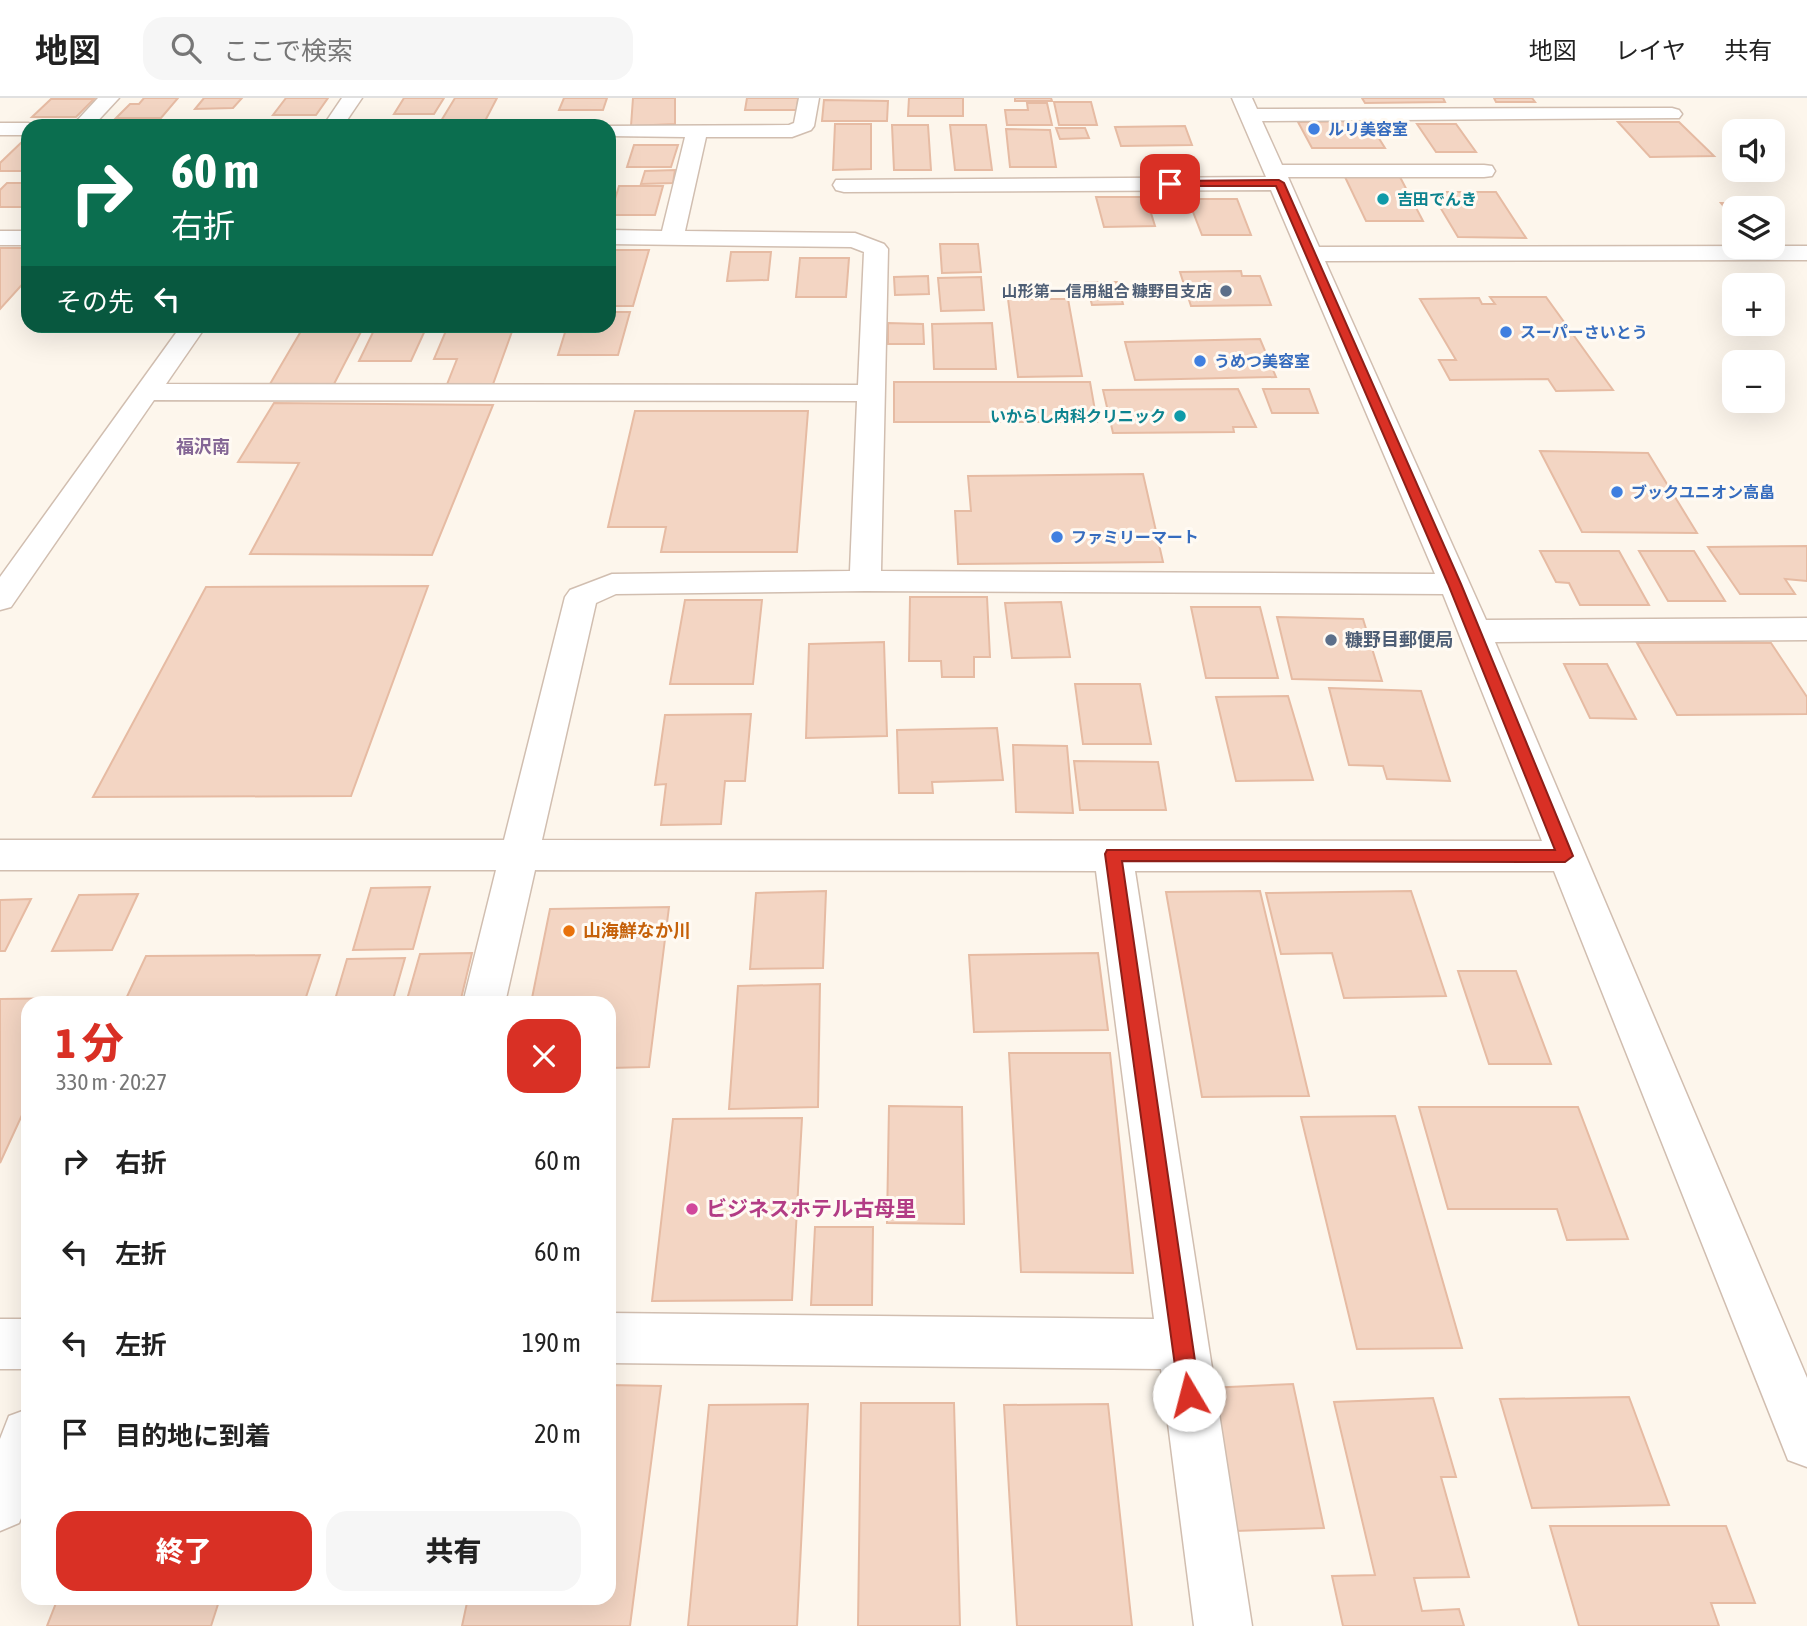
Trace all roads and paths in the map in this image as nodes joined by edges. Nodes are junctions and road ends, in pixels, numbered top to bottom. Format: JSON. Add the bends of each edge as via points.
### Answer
{"nodes":[{"id":1,"x":109,"y":98,"type":"edge"},
{"id":2,"x":352,"y":98,"type":"edge"},
{"id":3,"x":809,"y":98,"type":"edge"},
{"id":4,"x":1245,"y":106,"type":"edge"},
{"id":5,"x":1672,"y":114,"type":"dead end"},
{"id":6,"x":89,"y":119,"type":"edge"},
{"id":7,"x":338,"y":119,"type":"edge"},
{"id":8,"x":0,"y":129,"type":"edge"},
{"id":9,"x":21,"y":129,"type":"edge"},
{"id":10,"x":616,"y":130,"type":"edge"},
{"id":11,"x":697,"y":131,"type":"junction"},
{"id":12,"x":1484,"y":171,"type":"dead end"},
{"id":13,"x":1277,"y":177,"type":"junction"},
{"id":14,"x":844,"y":185,"type":"dead end"},
{"id":15,"x":616,"y":237,"type":"edge"},
{"id":16,"x":672,"y":237,"type":"junction"},
{"id":17,"x":0,"y":238,"type":"edge"},
{"id":18,"x":21,"y":238,"type":"edge"},
{"id":19,"x":1807,"y":253,"type":"edge"},
{"id":20,"x":1311,"y":254,"type":"junction"},
{"id":21,"x":188,"y":333,"type":"edge"},
{"id":22,"x":146,"y":392,"type":"junction"},
{"id":23,"x":869,"y":393,"type":"junction"},
{"id":24,"x":865,"y":581,"type":"junction"},
{"id":25,"x":1455,"y":584,"type":"junction"},
{"id":26,"x":0,"y":600,"type":"edge"},
{"id":27,"x":1807,"y":629,"type":"edge"},
{"id":28,"x":1473,"y":631,"type":"junction"},
{"id":29,"x":1113,"y":854,"type":"junction"},
{"id":30,"x":0,"y":855,"type":"edge"},
{"id":31,"x":521,"y":856,"type":"junction"},
{"id":32,"x":1565,"y":856,"type":"junction"},
{"id":33,"x":486,"y":996,"type":"edge"},
{"id":34,"x":616,"y":1338,"type":"edge"},
{"id":35,"x":0,"y":1344,"type":"edge"},
{"id":36,"x":21,"y":1344,"type":"edge"},
{"id":37,"x":1182,"y":1344,"type":"junction"},
{"id":38,"x":1807,"y":1441,"type":"edge"},
{"id":39,"x":21,"y":1452,"type":"edge"},
{"id":40,"x":0,"y":1504,"type":"edge"},
{"id":41,"x":1223,"y":1626,"type":"edge"}],
"edges":[{"from":1,"to":6,"type":"street"},
{"from":2,"to":7,"type":"street"},
{"from":3,"to":11,"type":"street","via":[[804,126],[792,131]]},
{"from":4,"to":5,"type":"street"},
{"from":4,"to":13,"type":"street"},
{"from":8,"to":9,"type":"street"},
{"from":10,"to":11,"type":"street"},
{"from":11,"to":16,"type":"street"},
{"from":12,"to":13,"type":"street"},
{"from":13,"to":14,"type":"street"},
{"from":13,"to":20,"type":"street"},
{"from":15,"to":16,"type":"street"},
{"from":16,"to":23,"type":"street","via":[[855,240],[876,249]]},
{"from":17,"to":18,"type":"street"},
{"from":19,"to":20,"type":"street"},
{"from":20,"to":25,"type":"street"},
{"from":21,"to":22,"type":"street"},
{"from":22,"to":23,"type":"street"},
{"from":22,"to":26,"type":"street"},
{"from":23,"to":24,"type":"street"},
{"from":24,"to":25,"type":"street"},
{"from":24,"to":31,"type":"street","via":[[612,584],[581,597]]},
{"from":25,"to":28,"type":"street"},
{"from":27,"to":28,"type":"street"},
{"from":28,"to":32,"type":"street"},
{"from":29,"to":31,"type":"street"},
{"from":29,"to":32,"type":"street"},
{"from":29,"to":37,"type":"street"},
{"from":30,"to":31,"type":"street"},
{"from":31,"to":33,"type":"street"},
{"from":32,"to":38,"type":"street"},
{"from":34,"to":37,"type":"street"},
{"from":35,"to":36,"type":"street"},
{"from":37,"to":41,"type":"street"},
{"from":39,"to":40,"type":"street"}]}
